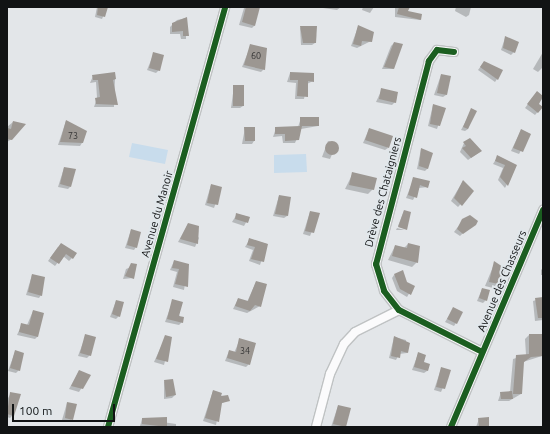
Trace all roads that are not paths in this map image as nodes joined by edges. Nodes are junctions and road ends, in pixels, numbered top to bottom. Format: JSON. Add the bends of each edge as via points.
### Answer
{"nodes":[{"id":1,"x":224,"y":7,"type":"edge"},
{"id":2,"x":454,"y":52,"type":"dead end"},
{"id":3,"x":543,"y":210,"type":"edge"},
{"id":4,"x":399,"y":310,"type":"junction"},
{"id":5,"x":482,"y":352,"type":"junction"},
{"id":6,"x":108,"y":427,"type":"edge"},
{"id":7,"x":316,"y":427,"type":"edge"},
{"id":8,"x":451,"y":427,"type":"edge"}],
"edges":[{"from":1,"to":6,"type":"street","name":"Avenue du Manoir"},
{"from":2,"to":4,"type":"street","name":"Drève des Chataigniers","via":[[437,50],[429,61],[378,251],[378,277],[387,296]]},
{"from":3,"to":5,"type":"street","name":"Avenue des Chasseurs"},
{"from":4,"to":5,"type":"street","name":"Drève des Chataigniers"},
{"from":4,"to":7,"type":"street","via":[[355,332],[344,344],[332,369]]},
{"from":5,"to":8,"type":"street","name":"Avenue des Chasseurs"}]}
